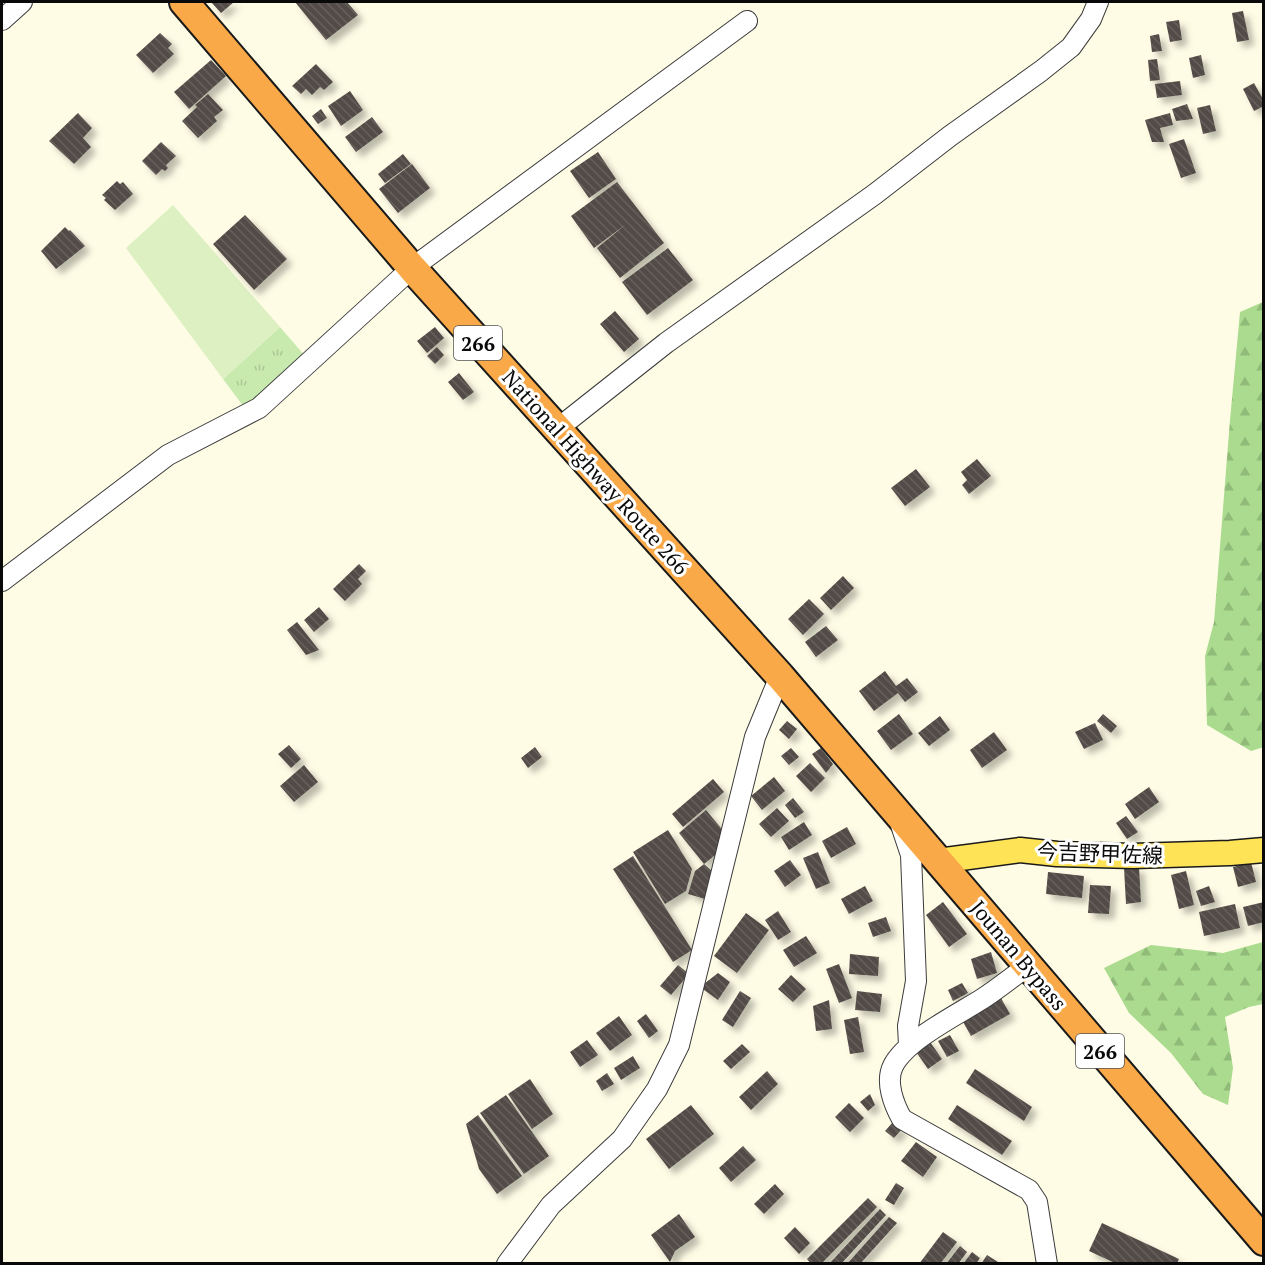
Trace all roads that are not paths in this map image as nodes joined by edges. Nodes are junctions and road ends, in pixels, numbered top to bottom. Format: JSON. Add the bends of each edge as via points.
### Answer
{"nodes":[{"id":1,"x":22,"y":2,"type":"edge"},
{"id":2,"x":184,"y":2,"type":"edge"},
{"id":3,"x":1098,"y":2,"type":"edge"},
{"id":4,"x":2,"y":20,"type":"edge"},
{"id":5,"x":747,"y":21,"type":"dead end"},
{"id":6,"x":412,"y":268,"type":"junction"},
{"id":7,"x":556,"y":430,"type":"junction"},
{"id":8,"x":2,"y":581,"type":"edge"},
{"id":9,"x":780,"y":676,"type":"junction"},
{"id":10,"x":896,"y":811,"type":"junction"},
{"id":11,"x":1263,"y":850,"type":"edge"},
{"id":12,"x":938,"y":861,"type":"junction"},
{"id":13,"x":1028,"y":966,"type":"junction"},
{"id":14,"x":909,"y":1045,"type":"junction"},
{"id":15,"x":1263,"y":1241,"type":"edge"},
{"id":16,"x":507,"y":1263,"type":"edge"},
{"id":17,"x":1047,"y":1263,"type":"edge"}],
"edges":[{"from":1,"to":4,"type":"street"},
{"from":2,"to":6,"type":"highway","name":"National Highway Route 266","number":"266"},
{"from":3,"to":7,"type":"street","via":[[1071,47],[1041,71],[666,343]]},
{"from":5,"to":6,"type":"street"},
{"from":6,"to":7,"type":"highway","name":"National Highway Route 266","number":"266"},
{"from":6,"to":8,"type":"street","via":[[259,408],[168,455]]},
{"from":7,"to":9,"type":"highway","name":"National Highway Route 266","number":"266"},
{"from":9,"to":10,"type":"highway","name":"National Highway Route 266","number":"266"},
{"from":9,"to":16,"type":"street","via":[[755,737],[679,1045],[657,1089],[622,1139],[551,1205]]},
{"from":10,"to":12,"type":"highway","name":"National Highway Route 266","number":"266"},
{"from":10,"to":14,"type":"street","via":[[911,855],[916,981],[908,1026]]},
{"from":11,"to":12,"type":"main road","name":"今吉野甲佐線","via":[[1133,856],[1020,850]]},
{"from":12,"to":13,"type":"highway","name":"Jounan Bypass","number":"266"},
{"from":13,"to":14,"type":"street"},
{"from":13,"to":15,"type":"highway","name":"Jounan Bypass","number":"266"},
{"from":14,"to":17,"type":"street","via":[[892,1067],[891,1075],[894,1105],[902,1119],[1029,1190],[1037,1202]]}]}
